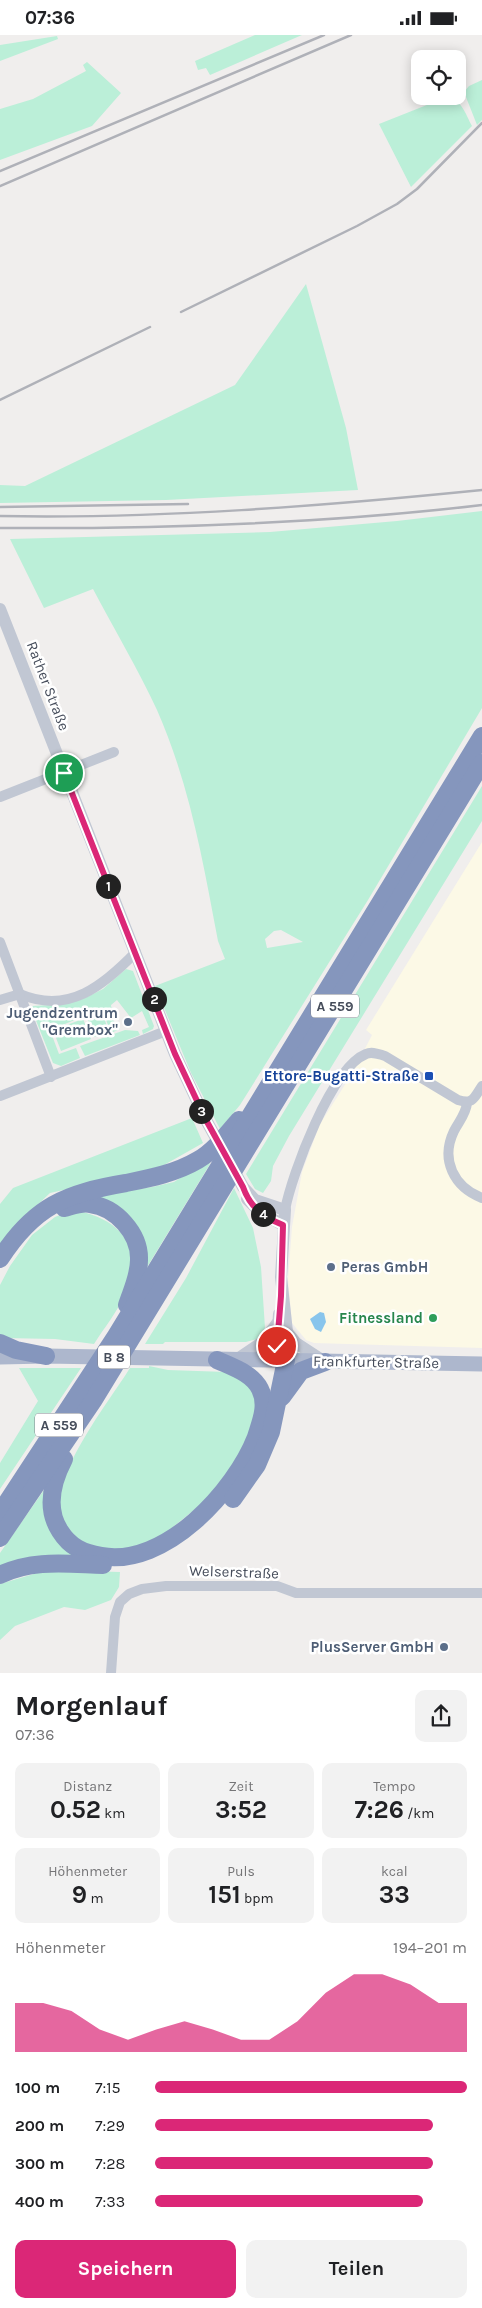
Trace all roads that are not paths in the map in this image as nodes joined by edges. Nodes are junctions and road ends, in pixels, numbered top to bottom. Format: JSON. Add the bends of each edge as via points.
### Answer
{"nodes":[{"id":1,"x":0,"y":609,"type":"edge"},
{"id":2,"x":482,"y":736,"type":"edge"},
{"id":3,"x":114,"y":753,"type":"dead end"},
{"id":4,"x":482,"y":763,"type":"edge"},
{"id":5,"x":64,"y":773,"type":"junction"},
{"id":6,"x":0,"y":797,"type":"edge"},
{"id":7,"x":0,"y":942,"type":"edge"},
{"id":8,"x":136,"y":952,"type":"junction"},
{"id":9,"x":20,"y":994,"type":"junction"},
{"id":10,"x":0,"y":1000,"type":"edge"},
{"id":11,"x":166,"y":1031,"type":"junction"},
{"id":12,"x":284,"y":1063,"type":"junction"},
{"id":13,"x":51,"y":1077,"type":"junction"},
{"id":14,"x":482,"y":1086,"type":"edge"},
{"id":15,"x":0,"y":1096,"type":"edge"},
{"id":16,"x":467,"y":1103,"type":"junction"},
{"id":17,"x":247,"y":1194,"type":"junction"},
{"id":18,"x":482,"y":1199,"type":"edge"},
{"id":19,"x":285,"y":1209,"type":"junction"},
{"id":20,"x":283,"y":1225,"type":"junction"},
{"id":21,"x":0,"y":1259,"type":"edge"},
{"id":22,"x":0,"y":1271,"type":"edge"},
{"id":23,"x":283,"y":1327,"type":"junction"},
{"id":24,"x":116,"y":1336,"type":"junction"},
{"id":25,"x":0,"y":1343,"type":"edge"},
{"id":26,"x":46,"y":1356,"type":"junction"},
{"id":27,"x":0,"y":1357,"type":"edge"},
{"id":28,"x":217,"y":1360,"type":"junction"},
{"id":29,"x":236,"y":1360,"type":"junction"},
{"id":30,"x":281,"y":1361,"type":"junction"},
{"id":31,"x":325,"y":1362,"type":"junction"},
{"id":32,"x":482,"y":1364,"type":"edge"},
{"id":33,"x":93,"y":1401,"type":"junction"},
{"id":34,"x":270,"y":1411,"type":"junction"},
{"id":35,"x":0,"y":1513,"type":"edge"},
{"id":36,"x":0,"y":1538,"type":"edge"},
{"id":37,"x":0,"y":1575,"type":"edge"},
{"id":38,"x":482,"y":1593,"type":"edge"},
{"id":39,"x":111,"y":1673,"type":"edge"}],
"edges":[{"from":1,"to":5,"type":"street","name":"Rather Straße"},
{"from":2,"to":12,"type":"highway","number":"A 559"},
{"from":3,"to":5,"type":"street"},
{"from":4,"to":33,"type":"highway","number":"A 559"},
{"from":5,"to":6,"type":"street"},
{"from":5,"to":8,"type":"street","name":"Rather Straße"},
{"from":7,"to":9,"type":"street"},
{"from":8,"to":9,"type":"street","via":[[104,983],[78,996],[41,1000]]},
{"from":8,"to":11,"type":"street","name":"Rather Straße"},
{"from":9,"to":10,"type":"street"},
{"from":9,"to":13,"type":"street"},
{"from":11,"to":13,"type":"street"},
{"from":11,"to":17,"type":"street","name":"Rather Straße","via":[[206,1120]]},
{"from":12,"to":21,"type":"highway","via":[[226,1135],[200,1159],[157,1177],[94,1189],[59,1201],[44,1209],[25,1227]]},
{"from":12,"to":24,"type":"highway","number":"A 559"},
{"from":13,"to":15,"type":"street"},
{"from":14,"to":16,"type":"street"},
{"from":16,"to":18,"type":"street","via":[[450,1141],[448,1159],[462,1187]]},
{"from":16,"to":19,"type":"street","via":[[384,1056],[372,1052],[365,1054],[346,1070],[306,1141]]},
{"from":17,"to":19,"type":"street","via":[[264,1204]]},
{"from":17,"to":20,"type":"street","name":"Rather Straße","via":[[260,1212]]},
{"from":19,"to":20,"type":"street"},
{"from":20,"to":23,"type":"street"},
{"from":22,"to":24,"type":"highway","via":[[26,1235],[52,1213],[88,1203],[105,1209],[128,1225],[136,1241],[139,1259],[137,1277]]},
{"from":23,"to":29,"type":"street"},
{"from":23,"to":30,"type":"street"},
{"from":23,"to":31,"type":"street","via":[[296,1343]]},
{"from":24,"to":35,"type":"highway","number":"A 559"},
{"from":25,"to":26,"type":"highway"},
{"from":26,"to":27,"type":"main road","name":"Frankfurter Straße","number":"B 8"},
{"from":26,"to":28,"type":"main road","name":"Frankfurter Straße","number":"B 8"},
{"from":28,"to":29,"type":"main road","name":"Frankfurter Straße","number":"B 8"},
{"from":28,"to":34,"type":"highway","via":[[241,1371],[255,1382]]},
{"from":29,"to":30,"type":"main road","name":"Frankfurter Straße","number":"B 8"},
{"from":30,"to":31,"type":"main road","name":"Frankfurter Straße","number":"B 8"},
{"from":30,"to":34,"type":"highway"},
{"from":31,"to":32,"type":"main road","name":"Frankfurter Straße","number":"B 8"},
{"from":31,"to":34,"type":"highway","via":[[301,1371]]},
{"from":33,"to":34,"type":"highway","via":[[58,1471],[52,1505],[56,1523],[66,1540],[79,1550],[105,1557],[125,1557],[152,1549],[207,1510],[246,1458]]},
{"from":33,"to":36,"type":"highway","number":"A 559"},
{"from":34,"to":37,"type":"highway","via":[[271,1432],[248,1479],[211,1521],[166,1551],[118,1565],[47,1563]]},
{"from":38,"to":39,"type":"street","name":"Welserstraße","via":[[296,1593],[277,1586],[142,1589],[129,1594],[117,1609]]}]}
